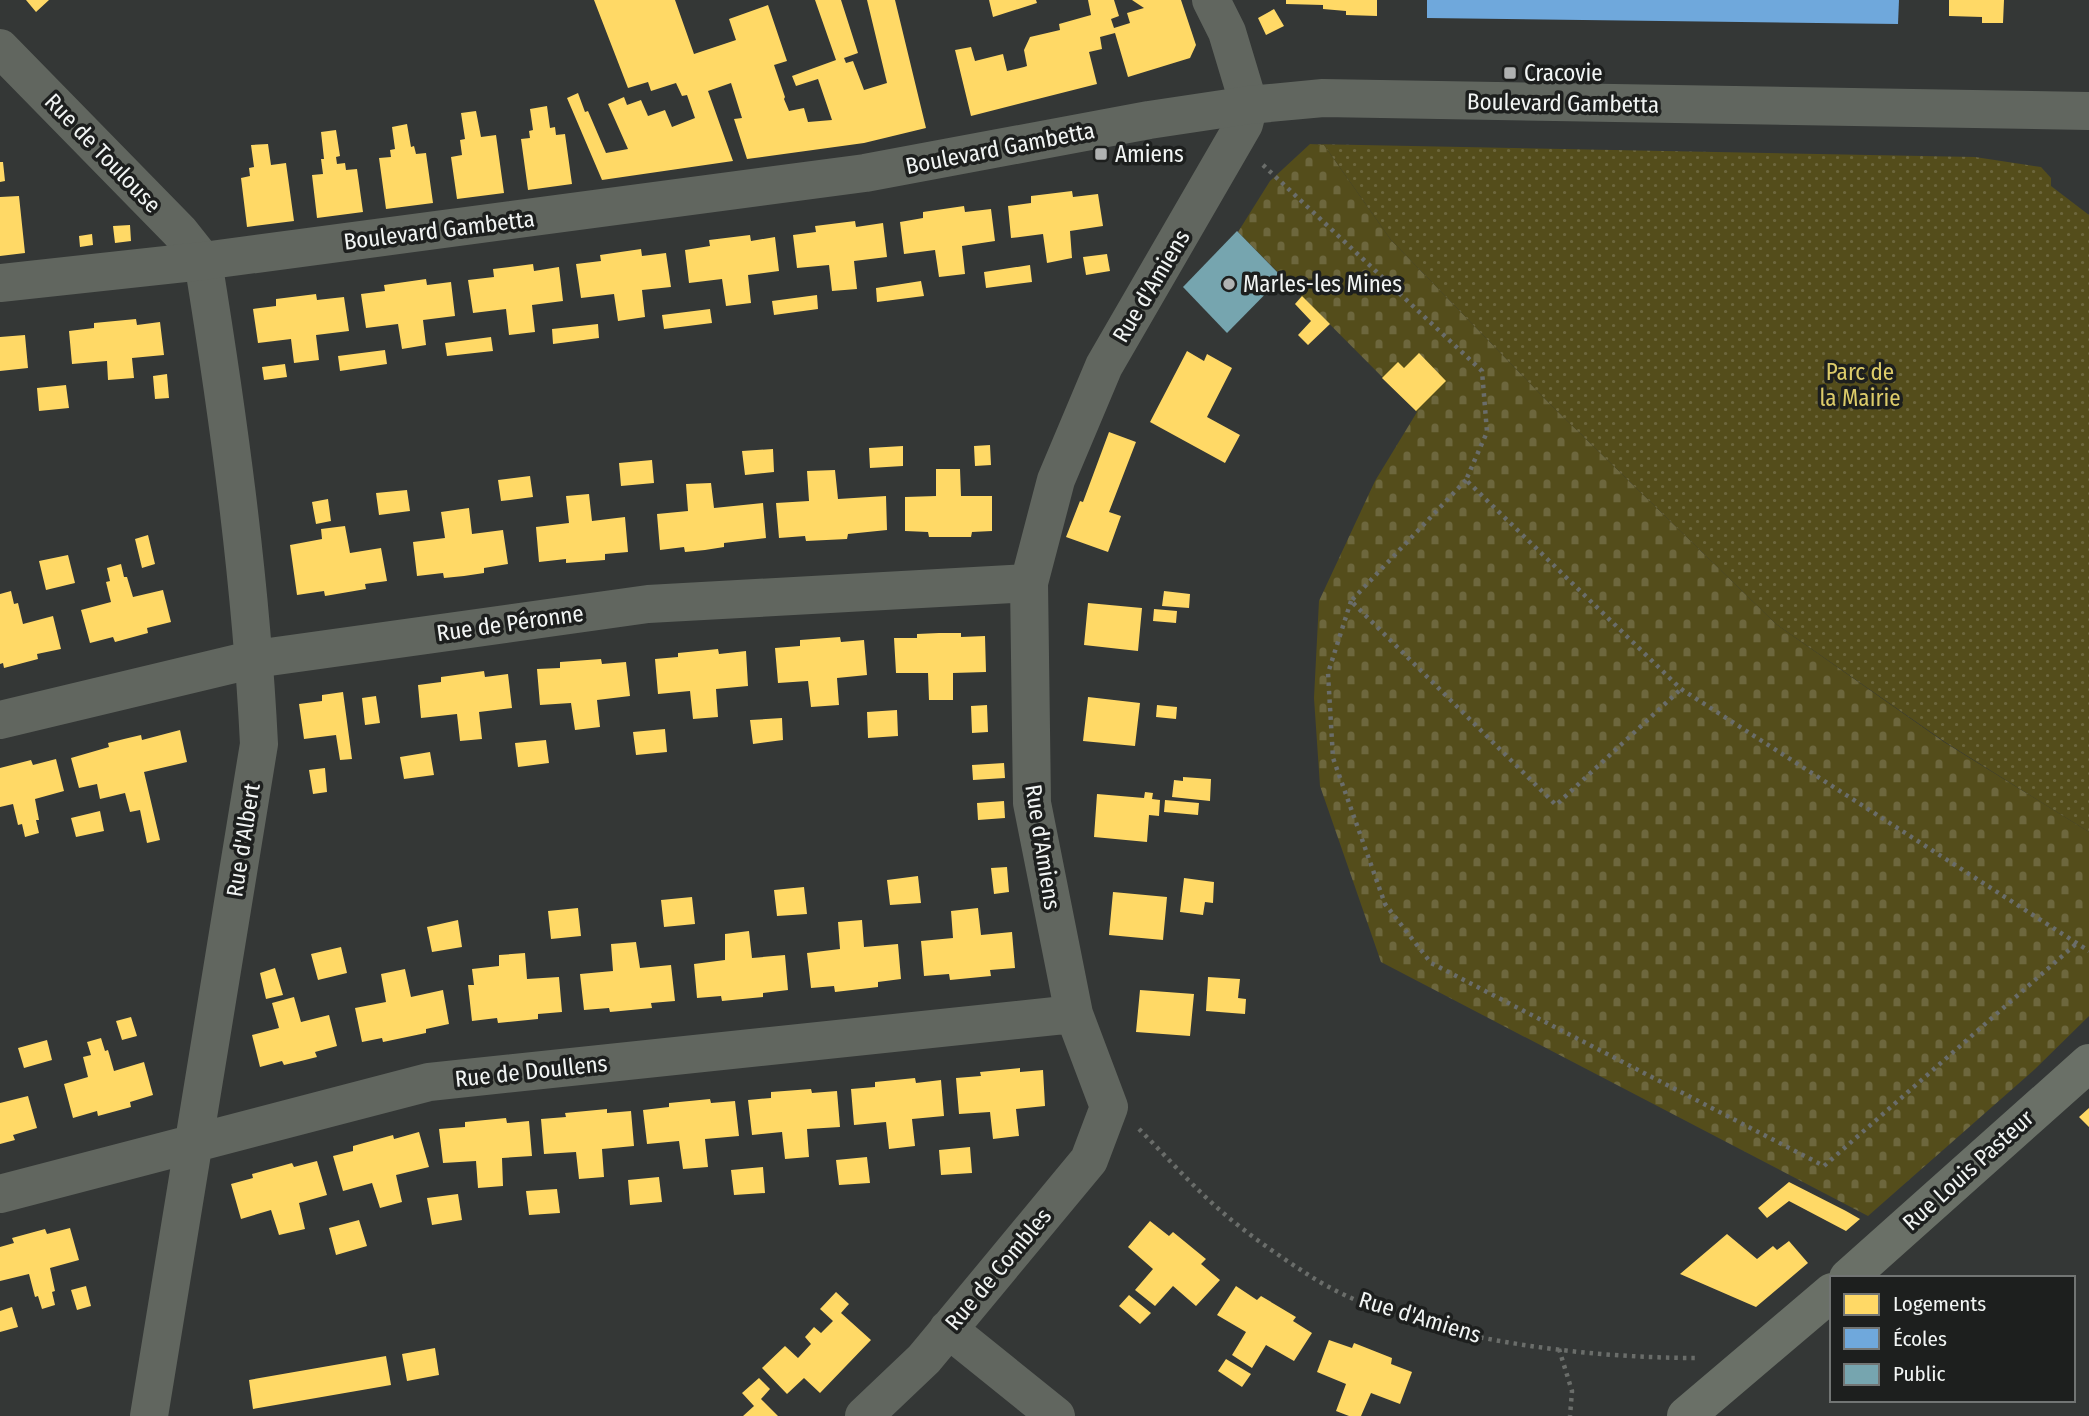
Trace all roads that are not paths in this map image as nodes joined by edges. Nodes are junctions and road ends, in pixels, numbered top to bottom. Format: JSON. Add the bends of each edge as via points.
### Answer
{"nodes":[{"id":1,"x":1211,"y":0,"type":"edge"},
{"id":2,"x":0,"y":48,"type":"edge"},
{"id":3,"x":2089,"y":111,"type":"edge"},
{"id":4,"x":1243,"y":122,"type":"junction"},
{"id":5,"x":203,"y":261,"type":"junction"},
{"id":6,"x":0,"y":283,"type":"edge"},
{"id":7,"x":1028,"y":583,"type":"junction"},
{"id":8,"x":255,"y":659,"type":"junction"},
{"id":9,"x":0,"y":720,"type":"edge"},
{"id":10,"x":1074,"y":1014,"type":"junction"},
{"id":11,"x":2089,"y":1063,"type":"edge"},
{"id":12,"x":1109,"y":1107,"type":"joint"},
{"id":13,"x":193,"y":1142,"type":"junction"},
{"id":14,"x":0,"y":1194,"type":"edge"},
{"id":15,"x":1850,"y":1276,"type":"edge"},
{"id":16,"x":1830,"y":1294,"type":"edge"},
{"id":17,"x":948,"y":1329,"type":"junction"},
{"id":18,"x":149,"y":1416,"type":"edge"},
{"id":19,"x":864,"y":1416,"type":"edge"},
{"id":20,"x":1056,"y":1416,"type":"edge"},
{"id":21,"x":1686,"y":1416,"type":"edge"}],
"edges":[{"from":1,"to":4,"type":"street","via":[[1227,32]]},
{"from":2,"to":5,"type":"street","name":"Rue de Toulouse"},
{"from":3,"to":4,"type":"street","name":"Boulevard Gambetta","via":[[1322,98]]},
{"from":4,"to":5,"type":"street","name":"Boulevard Gambetta","via":[[1149,120],[865,173]]},
{"from":4,"to":7,"type":"street","name":"Rue d'Amiens","via":[[1104,366],[1056,481]]},
{"from":5,"to":6,"type":"street","name":"Boulevard Gambetta"},
{"from":5,"to":8,"type":"street","name":"Rue d'Albert","via":[[239,502]]},
{"from":7,"to":8,"type":"street","name":"Rue de Péronne","via":[[648,604]]},
{"from":7,"to":10,"type":"street","name":"Rue d'Amiens","via":[[1032,803]]},
{"from":8,"to":9,"type":"street","name":"Rue de Péronne"},
{"from":8,"to":13,"type":"street","name":"Rue d'Albert","via":[[259,744]]},
{"from":10,"to":12,"type":"street","name":"Rue d'Amiens"},
{"from":10,"to":13,"type":"street","name":"Rue de Doullens","via":[[429,1082]]},
{"from":11,"to":15,"type":"main road","name":"Rue Louis Pasteur"},
{"from":12,"to":17,"type":"street","name":"Rue de Combles","via":[[1089,1160]]},
{"from":13,"to":14,"type":"street","name":"Rue de Doullens"},
{"from":13,"to":18,"type":"street","name":"Rue d'Albert"},
{"from":16,"to":21,"type":"main road"},
{"from":17,"to":19,"type":"street","name":"Rue de Combles","via":[[925,1359]]},
{"from":17,"to":20,"type":"street"}]}
